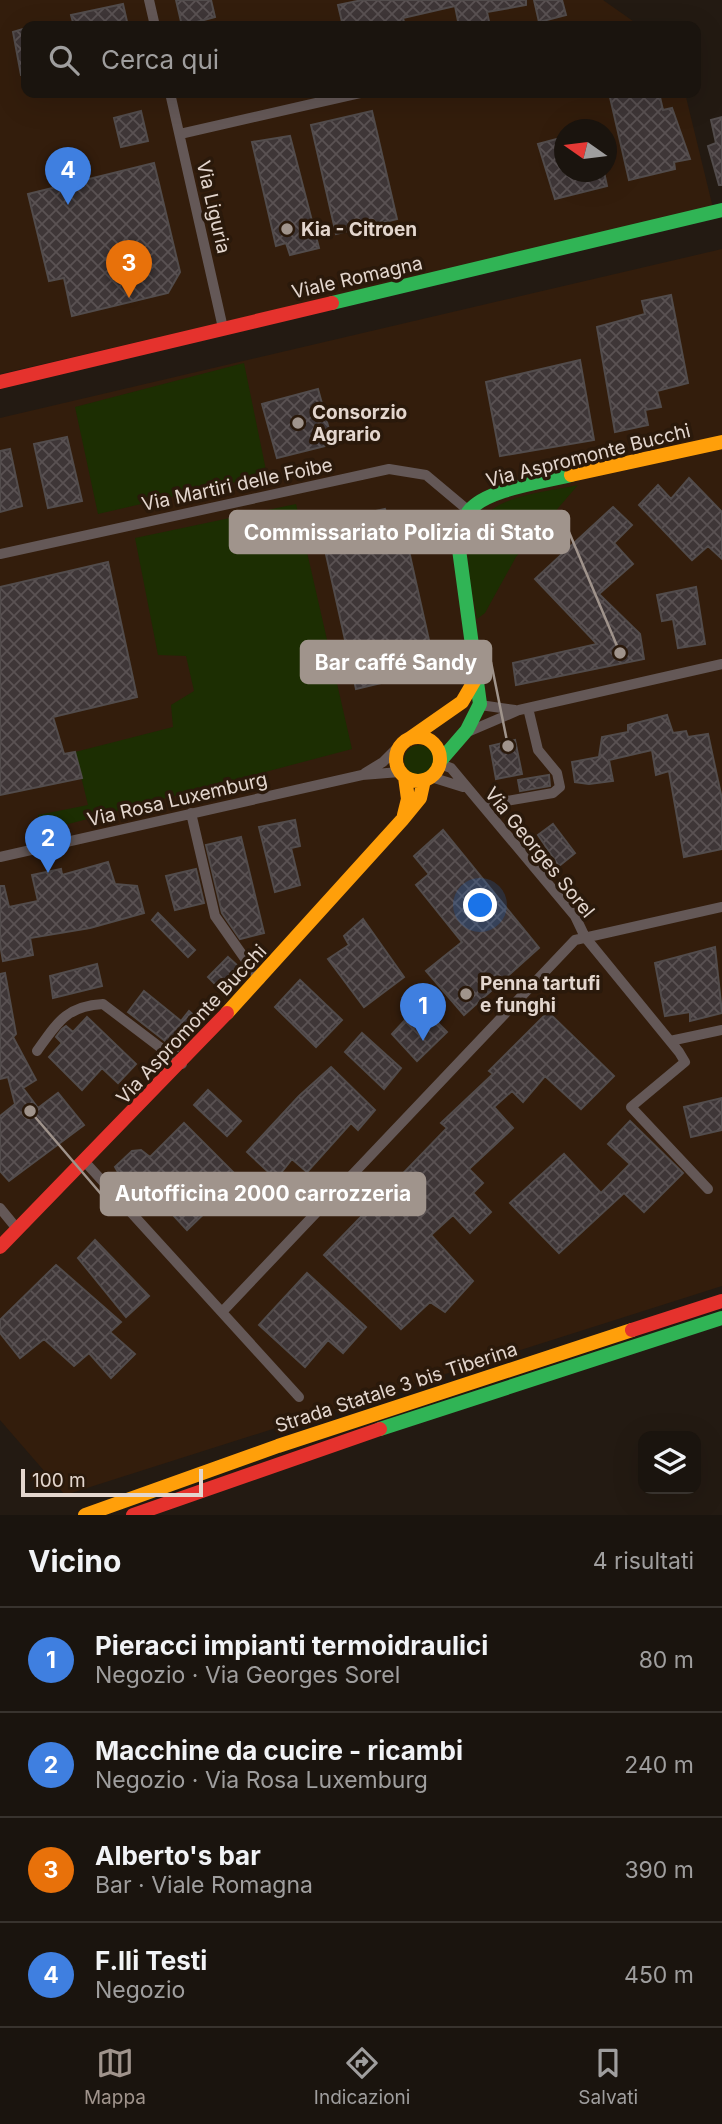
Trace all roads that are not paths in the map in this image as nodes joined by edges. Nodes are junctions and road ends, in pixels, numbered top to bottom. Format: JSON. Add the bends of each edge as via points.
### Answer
{"nodes":[{"id":1,"x":149,"y":0,"type":"edge"},
{"id":2,"x":154,"y":21,"type":"edge"},
{"id":3,"x":171,"y":98,"type":"edge"},
{"id":4,"x":338,"y":98,"type":"edge"},
{"id":5,"x":180,"y":134,"type":"junction"},
{"id":6,"x":722,"y":210,"type":"edge"},
{"id":7,"x":223,"y":328,"type":"junction"},
{"id":8,"x":0,"y":382,"type":"edge"},
{"id":9,"x":722,"y":442,"type":"edge"},
{"id":10,"x":469,"y":511,"type":"junction"},
{"id":11,"x":0,"y":554,"type":"edge"},
{"id":12,"x":722,"y":664,"type":"edge"},
{"id":13,"x":476,"y":678,"type":"junction"},
{"id":14,"x":481,"y":699,"type":"junction"},
{"id":15,"x":524,"y":709,"type":"junction"},
{"id":16,"x":449,"y":713,"type":"junction"},
{"id":17,"x":462,"y":735,"type":"junction"},
{"id":18,"x":405,"y":741,"type":"junction"},
{"id":19,"x":440,"y":762,"type":"junction"},
{"id":20,"x":403,"y":774,"type":"junction"},
{"id":21,"x":362,"y":775,"type":"junction"},
{"id":22,"x":427,"y":779,"type":"junction"},
{"id":23,"x":466,"y":789,"type":"junction"},
{"id":24,"x":483,"y":805,"type":"junction"},
{"id":25,"x":191,"y":813,"type":"junction"},
{"id":26,"x":402,"y":820,"type":"junction"},
{"id":27,"x":0,"y":857,"type":"edge"},
{"id":28,"x":722,"y":907,"type":"edge"},
{"id":29,"x":585,"y":937,"type":"junction"},
{"id":30,"x":260,"y":979,"type":"junction"},
{"id":31,"x":722,"y":1030,"type":"edge"},
{"id":32,"x":670,"y":1041,"type":"junction"},
{"id":33,"x":37,"y":1051,"type":"dead end"},
{"id":34,"x":182,"y":1064,"type":"junction"},
{"id":35,"x":86,"y":1163,"type":"junction"},
{"id":36,"x":708,"y":1189,"type":"dead end"},
{"id":37,"x":0,"y":1208,"type":"edge"},
{"id":38,"x":18,"y":1230,"type":"junction"},
{"id":39,"x":0,"y":1247,"type":"edge"},
{"id":40,"x":722,"y":1301,"type":"edge"},
{"id":41,"x":222,"y":1312,"type":"junction"},
{"id":42,"x":722,"y":1318,"type":"edge"},
{"id":43,"x":299,"y":1397,"type":"dead end"},
{"id":44,"x":85,"y":1515,"type":"edge"},
{"id":45,"x":133,"y":1515,"type":"edge"}],
"edges":[{"from":1,"to":2,"type":"street"},
{"from":3,"to":5,"type":"street","name":"Via Liguria"},
{"from":4,"to":5,"type":"street"},
{"from":5,"to":7,"type":"street","name":"Via Liguria"},
{"from":6,"to":7,"type":"main road","name":"Viale Romagna"},
{"from":7,"to":8,"type":"main road","name":"Viale Romagna"},
{"from":9,"to":10,"type":"main road","name":"Via Aspromonte Bucchi","via":[[486,497]]},
{"from":10,"to":11,"type":"street","name":"Via Martiri delle Foibe","via":[[426,475],[389,469]]},
{"from":10,"to":13,"type":"main road","name":"Via Aspromonte Bucchi","via":[[458,542]]},
{"from":12,"to":15,"type":"street"},
{"from":13,"to":14,"type":"main road","name":"Via Aspromonte Bucchi"},
{"from":13,"to":16,"type":"main road","via":[[462,702]]},
{"from":14,"to":15,"type":"street","via":[[499,708]]},
{"from":14,"to":16,"type":"main road"},
{"from":14,"to":17,"type":"main road","name":"Via Aspromonte Bucchi"},
{"from":15,"to":17,"type":"street"},
{"from":15,"to":24,"type":"street","via":[[538,750],[557,773],[560,788]]},
{"from":16,"to":18,"type":"main road"},
{"from":17,"to":19,"type":"main road","name":"Via Aspromonte Bucchi"},
{"from":18,"to":19,"type":"main road","via":[[431,740],[440,752]]},
{"from":18,"to":20,"type":"main road","via":[[396,758]]},
{"from":18,"to":21,"type":"street","name":"Via Rosa Luxemburg"},
{"from":19,"to":22,"type":"main road","name":"Via Aspromonte Bucchi"},
{"from":19,"to":23,"type":"street","name":"Via Georges Sorel","via":[[451,768]]},
{"from":20,"to":21,"type":"street","name":"Via Rosa Luxemburg"},
{"from":20,"to":22,"type":"main road"},
{"from":20,"to":26,"type":"main road","via":[[408,799]]},
{"from":21,"to":25,"type":"street","name":"Via Rosa Luxemburg"},
{"from":22,"to":23,"type":"street","name":"Via Georges Sorel","via":[[451,781]]},
{"from":22,"to":26,"type":"main road","name":"Via Aspromonte Bucchi","via":[[420,798]]},
{"from":23,"to":24,"type":"street","name":"Via Georges Sorel"},
{"from":24,"to":29,"type":"street","name":"Via Georges Sorel","via":[[575,916]]},
{"from":25,"to":27,"type":"street","name":"Via Rosa Luxemburg"},
{"from":25,"to":30,"type":"street","via":[[215,916]]},
{"from":26,"to":30,"type":"main road","name":"Via Aspromonte Bucchi"},
{"from":28,"to":29,"type":"street","name":"Via Georges Sorel"},
{"from":29,"to":32,"type":"street","name":"Via Georges Sorel"},
{"from":29,"to":41,"type":"street","name":"Via Georges Sorel","via":[[575,940]]},
{"from":30,"to":34,"type":"main road","name":"Via Aspromonte Bucchi"},
{"from":31,"to":32,"type":"street"},
{"from":32,"to":36,"type":"street","name":"Via Georges Sorel","via":[[685,1062],[631,1107]]},
{"from":33,"to":34,"type":"street","via":[[58,1021],[81,1006],[103,1004]]},
{"from":34,"to":35,"type":"main road","name":"Via Aspromonte Bucchi"},
{"from":35,"to":38,"type":"main road","name":"Via Aspromonte Bucchi"},
{"from":35,"to":41,"type":"street"},
{"from":37,"to":38,"type":"street"},
{"from":38,"to":39,"type":"main road","name":"Via Aspromonte Bucchi"},
{"from":40,"to":44,"type":"main road","name":"Strada Statale 3 bis Tiberina","via":[[278,1446]]},
{"from":41,"to":43,"type":"street"},
{"from":42,"to":45,"type":"main road","name":"Strada Statale 3 bis Tiberina","via":[[446,1406]]}]}
